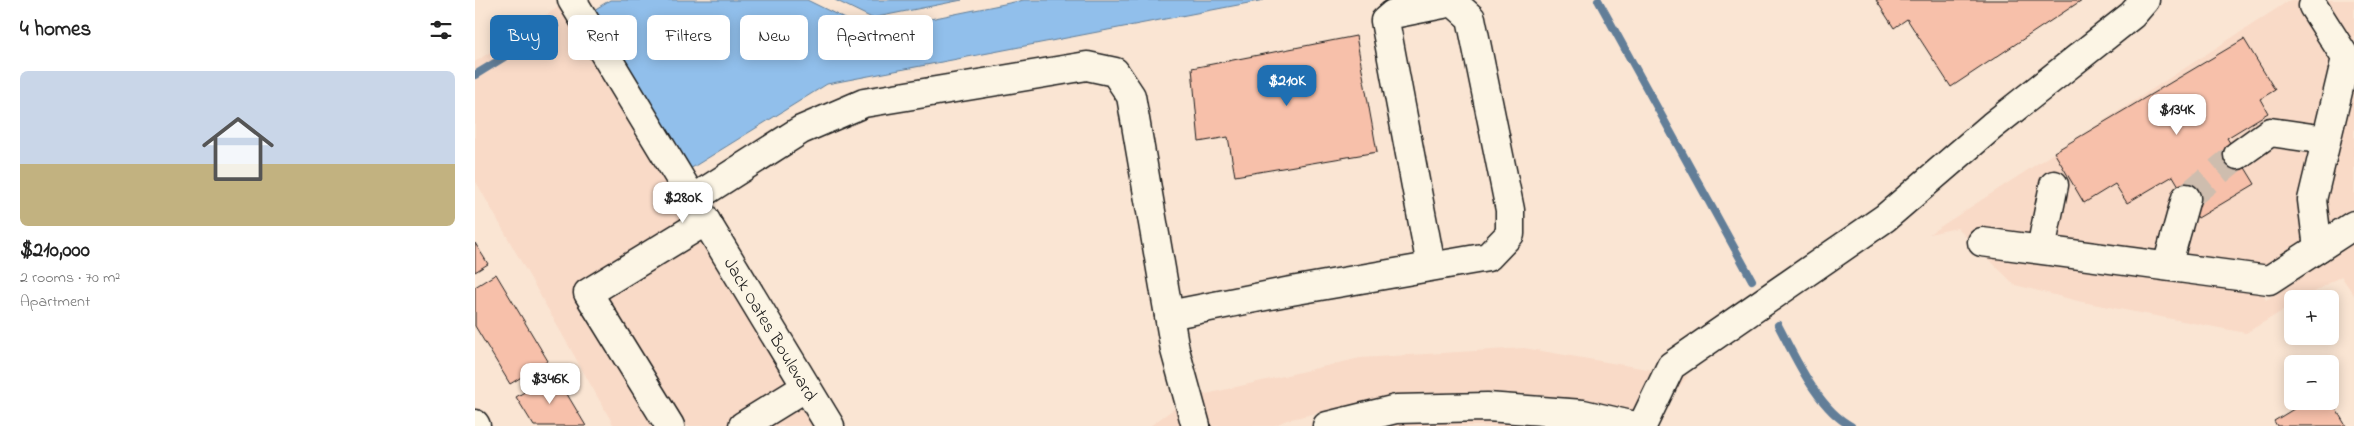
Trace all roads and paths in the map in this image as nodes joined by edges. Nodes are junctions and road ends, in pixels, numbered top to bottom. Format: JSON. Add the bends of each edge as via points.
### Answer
{"nodes":[{"id":1,"x":572,"y":0,"type":"edge"},
{"id":2,"x":2145,"y":0,"type":"edge"},
{"id":3,"x":2313,"y":6,"type":"dead end"},
{"id":4,"x":2325,"y":140,"type":"junction"},
{"id":5,"x":2238,"y":155,"type":"tunnel mouth"},
{"id":6,"x":2055,"y":185,"type":"dead end"},
{"id":7,"x":2186,"y":198,"type":"tunnel mouth"},
{"id":8,"x":699,"y":210,"type":"junction"},
{"id":9,"x":2354,"y":225,"type":"edge"},
{"id":10,"x":1982,"y":242,"type":"dead end"},
{"id":11,"x":2318,"y":248,"type":"junction"},
{"id":12,"x":2041,"y":249,"type":"junction"},
{"id":13,"x":1431,"y":266,"type":"junction"},
{"id":14,"x":2167,"y":266,"type":"junction"},
{"id":15,"x":1169,"y":315,"type":"junction"},
{"id":16,"x":806,"y":387,"type":"junction"},
{"id":17,"x":1414,"y":417,"type":"edge"},
{"id":18,"x":670,"y":426,"type":"edge"},
{"id":19,"x":743,"y":426,"type":"edge"},
{"id":20,"x":830,"y":426,"type":"edge"},
{"id":21,"x":1196,"y":426,"type":"edge"},
{"id":22,"x":1327,"y":426,"type":"edge"},
{"id":23,"x":1635,"y":426,"type":"edge"},
{"id":24,"x":1642,"y":426,"type":"edge"}],
"edges":[{"from":1,"to":8,"type":"street","name":"Jack Oates Boulevard"},
{"from":2,"to":24,"type":"street","via":[[2132,15],[1992,126],[1885,218],[1671,366]]},
{"from":3,"to":4,"type":"street","via":[[2347,58]]},
{"from":4,"to":5,"type":"street","via":[[2270,132]]},
{"from":4,"to":11,"type":"street","via":[[2311,200]]},
{"from":6,"to":12,"type":"street"},
{"from":7,"to":14,"type":"street"},
{"from":8,"to":15,"type":"street","via":[[801,130],[864,104],[1087,66],[1115,72],[1131,96]]},
{"from":8,"to":16,"type":"street","name":"Jack Oates Boulevard"},
{"from":8,"to":18,"type":"street","via":[[588,293]]},
{"from":9,"to":11,"type":"street"},
{"from":10,"to":12,"type":"street"},
{"from":11,"to":14,"type":"street","via":[[2269,280]]},
{"from":12,"to":14,"type":"street"},
{"from":13,"to":13,"type":"street","via":[[1488,257],[1510,234],[1510,210],[1471,18],[1453,2],[1393,14],[1385,21]]},
{"from":13,"to":15,"type":"street"},
{"from":15,"to":21,"type":"street"},
{"from":16,"to":19,"type":"street"},
{"from":16,"to":20,"type":"street","name":"Jack Oates Boulevard"},
{"from":17,"to":22,"type":"street","via":[[1396,409]]},
{"from":17,"to":23,"type":"street","via":[[1487,406],[1583,414]]}]}
